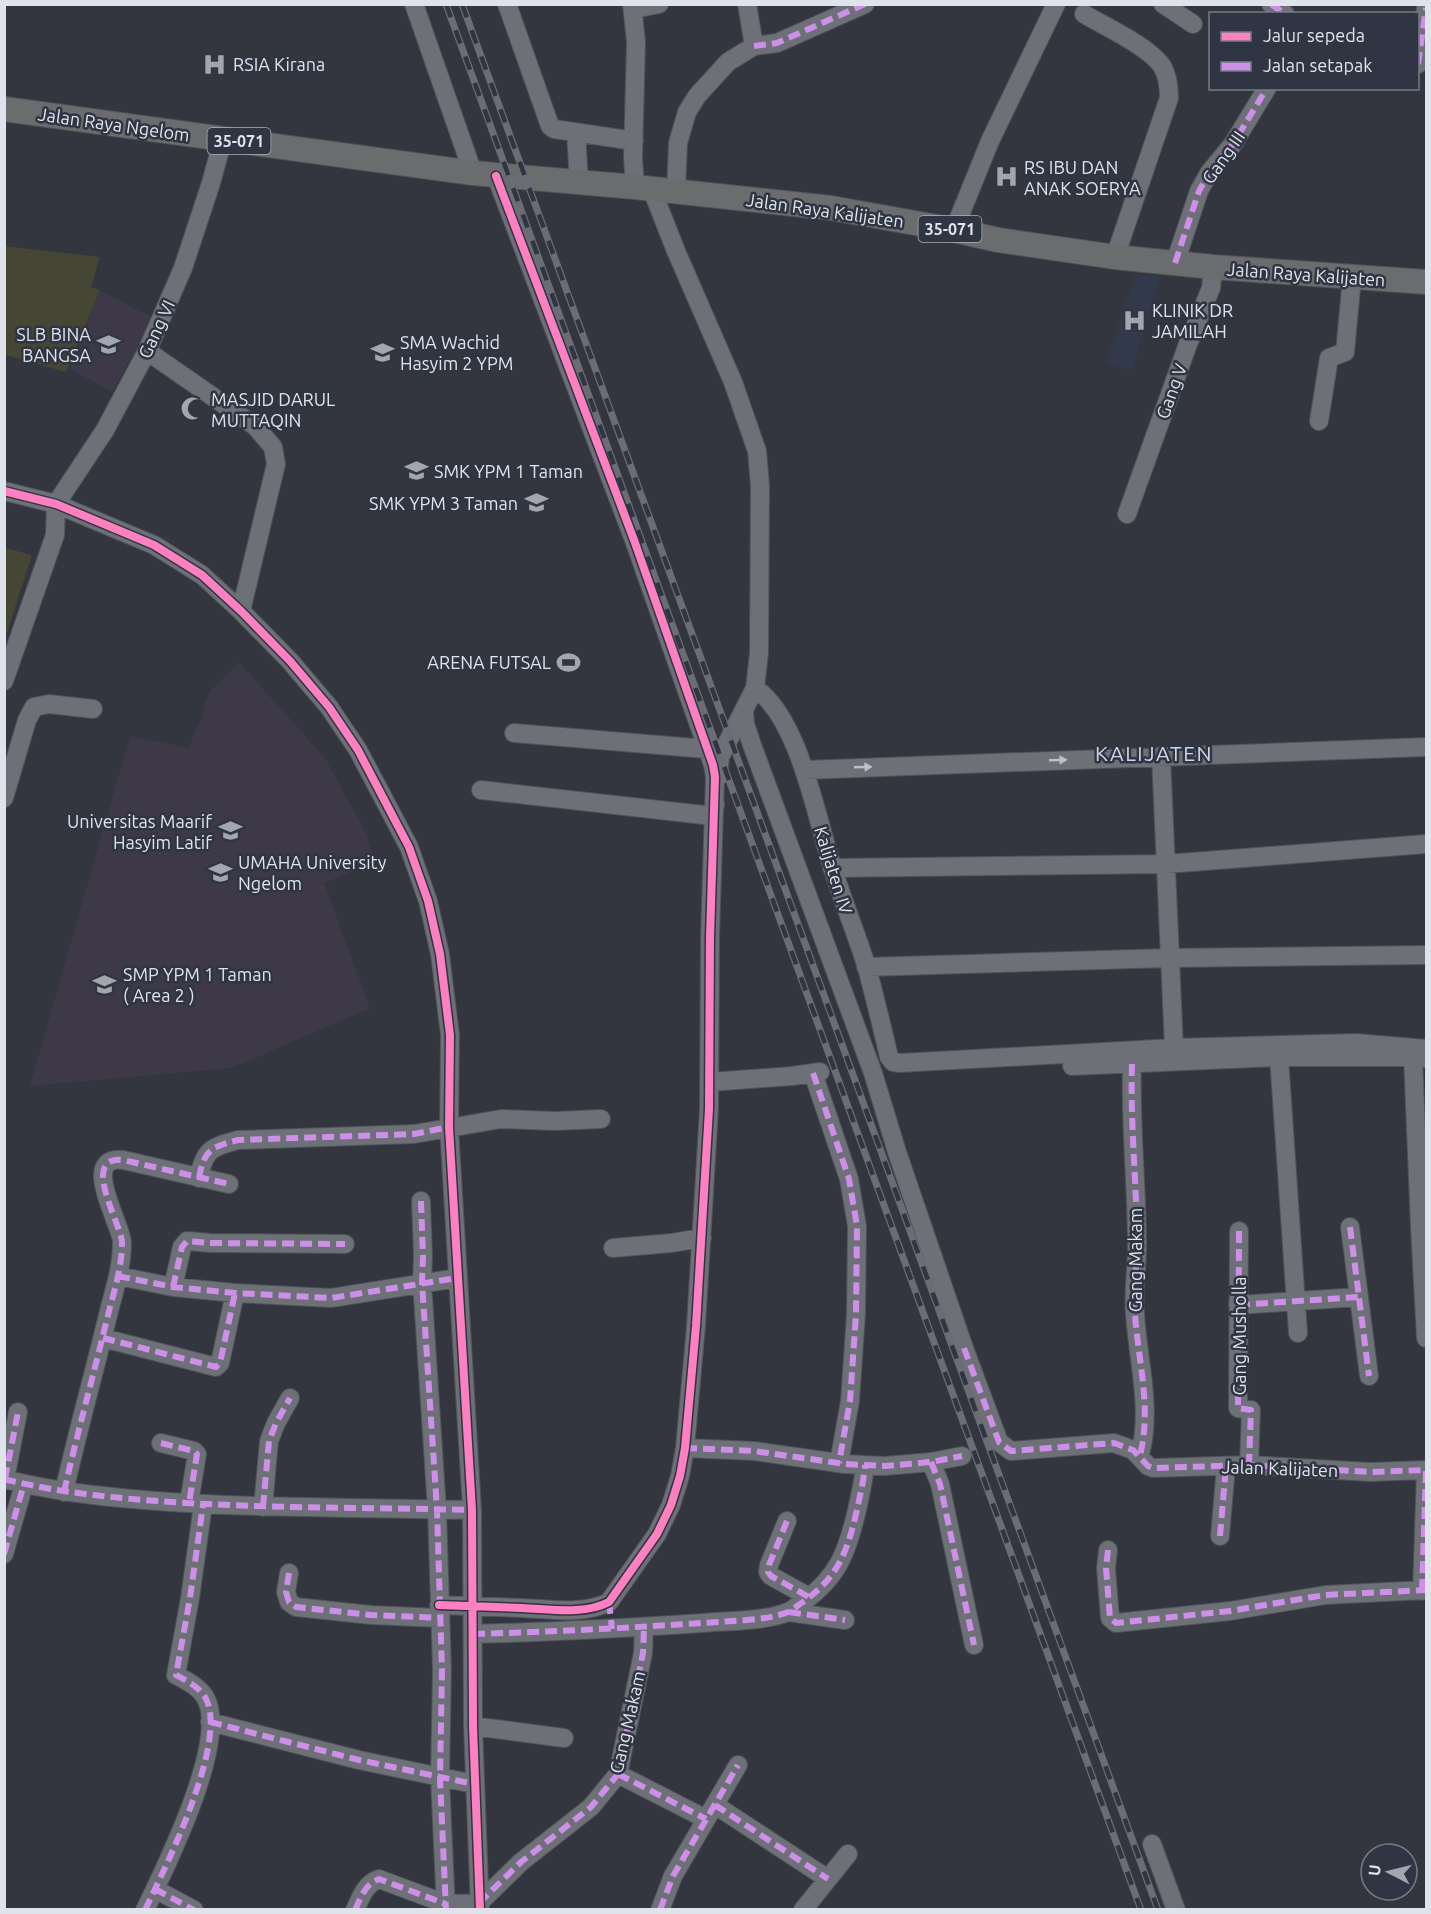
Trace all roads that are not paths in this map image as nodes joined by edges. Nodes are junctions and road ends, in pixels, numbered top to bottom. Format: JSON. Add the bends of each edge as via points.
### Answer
{"nodes":[{"id":1,"x":414,"y":4,"type":"edge"},
{"id":2,"x":507,"y":4,"type":"edge"},
{"id":3,"x":659,"y":4,"type":"edge"},
{"id":4,"x":747,"y":4,"type":"edge"},
{"id":5,"x":865,"y":4,"type":"edge"},
{"id":6,"x":1056,"y":4,"type":"edge"},
{"id":7,"x":1163,"y":4,"type":"edge"},
{"id":8,"x":633,"y":7,"type":"edge"},
{"id":9,"x":1426,"y":8,"type":"edge"},
{"id":10,"x":1084,"y":14,"type":"dead end"},
{"id":11,"x":1193,"y":24,"type":"dead end"},
{"id":12,"x":754,"y":46,"type":"junction"},
{"id":13,"x":1419,"y":57,"type":"edge"},
{"id":14,"x":1266,"y":90,"type":"edge"},
{"id":15,"x":4,"y":109,"type":"edge"},
{"id":16,"x":576,"y":132,"type":"junction"},
{"id":17,"x":223,"y":139,"type":"junction"},
{"id":18,"x":634,"y":141,"type":"junction"},
{"id":19,"x":484,"y":174,"type":"junction"},
{"id":20,"x":579,"y":183,"type":"junction"},
{"id":21,"x":644,"y":188,"type":"junction"},
{"id":22,"x":676,"y":192,"type":"junction"},
{"id":23,"x":954,"y":230,"type":"junction"},
{"id":24,"x":1115,"y":257,"type":"junction"},
{"id":25,"x":1175,"y":263,"type":"junction"},
{"id":26,"x":1213,"y":267,"type":"junction"},
{"id":27,"x":1352,"y":278,"type":"junction"},
{"id":28,"x":1426,"y":282,"type":"edge"},
{"id":29,"x":147,"y":351,"type":"junction"},
{"id":30,"x":1319,"y":421,"type":"dead end"},
{"id":31,"x":4,"y":491,"type":"edge"},
{"id":32,"x":57,"y":508,"type":"junction"},
{"id":33,"x":1127,"y":514,"type":"dead end"},
{"id":34,"x":241,"y":611,"type":"junction"},
{"id":35,"x":4,"y":681,"type":"edge"},
{"id":36,"x":754,"y":688,"type":"junction"},
{"id":37,"x":93,"y":709,"type":"dead end"},
{"id":38,"x":744,"y":712,"type":"junction"},
{"id":39,"x":514,"y":733,"type":"dead end"},
{"id":40,"x":1426,"y":747,"type":"edge"},
{"id":41,"x":707,"y":749,"type":"junction"},
{"id":42,"x":1161,"y":756,"type":"junction"},
{"id":43,"x":805,"y":770,"type":"junction"},
{"id":44,"x":481,"y":790,"type":"dead end"},
{"id":45,"x":4,"y":798,"type":"edge"},
{"id":46,"x":713,"y":816,"type":"junction"},
{"id":47,"x":1426,"y":844,"type":"edge"},
{"id":48,"x":1166,"y":864,"type":"junction"},
{"id":49,"x":832,"y":868,"type":"junction"},
{"id":50,"x":1426,"y":955,"type":"edge"},
{"id":51,"x":1170,"y":958,"type":"junction"},
{"id":52,"x":866,"y":967,"type":"junction"},
{"id":53,"x":1174,"y":1048,"type":"junction"},
{"id":54,"x":1422,"y":1055,"type":"edge"},
{"id":55,"x":1279,"y":1057,"type":"junction"},
{"id":56,"x":1132,"y":1064,"type":"junction"},
{"id":57,"x":873,"y":1073,"type":"junction"},
{"id":58,"x":710,"y":1082,"type":"junction"},
{"id":59,"x":601,"y":1119,"type":"dead end"},
{"id":60,"x":437,"y":1129,"type":"junction"},
{"id":61,"x":199,"y":1178,"type":"junction"},
{"id":62,"x":229,"y":1184,"type":"dead end"},
{"id":63,"x":421,"y":1201,"type":"dead end"},
{"id":64,"x":1423,"y":1226,"type":"edge"},
{"id":65,"x":1350,"y":1227,"type":"dead end"},
{"id":66,"x":1239,"y":1231,"type":"dead end"},
{"id":67,"x":702,"y":1238,"type":"junction"},
{"id":68,"x":345,"y":1244,"type":"dead end"},
{"id":69,"x":613,"y":1248,"type":"dead end"},
{"id":70,"x":118,"y":1276,"type":"junction"},
{"id":71,"x":453,"y":1278,"type":"junction"},
{"id":72,"x":424,"y":1282,"type":"junction"},
{"id":73,"x":173,"y":1287,"type":"junction"},
{"id":74,"x":235,"y":1293,"type":"junction"},
{"id":75,"x":1425,"y":1293,"type":"edge"},
{"id":76,"x":1358,"y":1297,"type":"junction"},
{"id":77,"x":1296,"y":1301,"type":"junction"},
{"id":78,"x":1238,"y":1305,"type":"junction"},
{"id":79,"x":1298,"y":1333,"type":"dead end"},
{"id":80,"x":103,"y":1338,"type":"junction"},
{"id":81,"x":1426,"y":1338,"type":"edge"},
{"id":82,"x":1369,"y":1376,"type":"dead end"},
{"id":83,"x":290,"y":1398,"type":"dead end"},
{"id":84,"x":18,"y":1412,"type":"dead end"},
{"id":85,"x":160,"y":1443,"type":"dead end"},
{"id":86,"x":1140,"y":1455,"type":"junction"},
{"id":87,"x":962,"y":1456,"type":"dead end"},
{"id":88,"x":683,"y":1461,"type":"junction"},
{"id":89,"x":1249,"y":1465,"type":"junction"},
{"id":90,"x":1226,"y":1466,"type":"junction"},
{"id":91,"x":855,"y":1470,"type":"junction"},
{"id":92,"x":1426,"y":1470,"type":"edge"},
{"id":93,"x":935,"y":1474,"type":"junction"},
{"id":94,"x":5,"y":1479,"type":"edge"},
{"id":95,"x":24,"y":1484,"type":"junction"},
{"id":96,"x":64,"y":1492,"type":"junction"},
{"id":97,"x":196,"y":1504,"type":"junction"},
{"id":98,"x":263,"y":1507,"type":"junction"},
{"id":99,"x":442,"y":1509,"type":"junction"},
{"id":100,"x":469,"y":1510,"type":"junction"},
{"id":101,"x":786,"y":1521,"type":"dead end"},
{"id":102,"x":1220,"y":1536,"type":"dead end"},
{"id":103,"x":1108,"y":1550,"type":"dead end"},
{"id":104,"x":4,"y":1554,"type":"edge"},
{"id":105,"x":289,"y":1572,"type":"dead end"},
{"id":106,"x":1424,"y":1591,"type":"edge"},
{"id":107,"x":804,"y":1593,"type":"junction"},
{"id":108,"x":452,"y":1608,"type":"junction"},
{"id":109,"x":789,"y":1612,"type":"junction"},
{"id":110,"x":611,"y":1616,"type":"junction"},
{"id":111,"x":575,"y":1619,"type":"junction"},
{"id":112,"x":845,"y":1620,"type":"dead end"},
{"id":113,"x":644,"y":1627,"type":"junction"},
{"id":114,"x":473,"y":1634,"type":"junction"},
{"id":115,"x":974,"y":1645,"type":"dead end"},
{"id":116,"x":210,"y":1722,"type":"junction"},
{"id":117,"x":473,"y":1726,"type":"junction"},
{"id":118,"x":564,"y":1738,"type":"dead end"},
{"id":119,"x":738,"y":1766,"type":"dead end"},
{"id":120,"x":618,"y":1774,"type":"junction"},
{"id":121,"x":443,"y":1779,"type":"junction"},
{"id":122,"x":470,"y":1784,"type":"junction"},
{"id":123,"x":711,"y":1812,"type":"junction"},
{"id":124,"x":1152,"y":1844,"type":"dead end"},
{"id":125,"x":848,"y":1854,"type":"dead end"},
{"id":126,"x":828,"y":1879,"type":"junction"},
{"id":127,"x":155,"y":1889,"type":"junction"},
{"id":128,"x":462,"y":1905,"type":"edge"},
{"id":129,"x":144,"y":1910,"type":"edge"},
{"id":130,"x":194,"y":1910,"type":"edge"},
{"id":131,"x":355,"y":1910,"type":"edge"},
{"id":132,"x":660,"y":1910,"type":"edge"},
{"id":133,"x":803,"y":1910,"type":"edge"},
{"id":134,"x":1176,"y":1910,"type":"edge"}],
"edges":[{"from":1,"to":19,"type":"street"},
{"from":2,"to":16,"type":"street","via":[[548,124],[554,129]]},
{"from":3,"to":8,"type":"street"},
{"from":4,"to":12,"type":"street"},
{"from":5,"to":12,"type":"street","via":[[777,43]]},
{"from":6,"to":23,"type":"street","via":[[990,141]]},
{"from":7,"to":11,"type":"street"},
{"from":8,"to":18,"type":"street"},
{"from":9,"to":13,"type":"street"},
{"from":10,"to":24,"type":"street","via":[[1151,53],[1163,68],[1169,85],[1169,98]]},
{"from":12,"to":22,"type":"street","via":[[728,62],[687,112],[678,143]]},
{"from":14,"to":25,"type":"street","name":"Gang III","via":[[1199,191]]},
{"from":15,"to":17,"type":"main road","name":"Jalan Raya Ngelom","number":"35-071"},
{"from":16,"to":18,"type":"street"},
{"from":16,"to":20,"type":"street"},
{"from":17,"to":19,"type":"main road","name":"Jalan Raya Ngelom","number":"35-071"},
{"from":17,"to":29,"type":"street","name":"Gang VI","via":[[183,268]]},
{"from":18,"to":21,"type":"street"},
{"from":19,"to":20,"type":"main road","name":"Jalan Raya Kalijaten","number":"35-071"},
{"from":19,"to":41,"type":"street","via":[[634,540]]},
{"from":20,"to":21,"type":"main road","name":"Jalan Raya Kalijaten","number":"35-071"},
{"from":21,"to":22,"type":"main road","name":"Jalan Raya Kalijaten","number":"35-071"},
{"from":21,"to":36,"type":"street","via":[[733,382],[757,451],[759,653]]},
{"from":22,"to":23,"type":"main road","name":"Jalan Raya Kalijaten","number":"35-071","via":[[831,208]]},
{"from":23,"to":24,"type":"main road","name":"Jalan Raya Kalijaten","number":"35-071"},
{"from":24,"to":25,"type":"main road","name":"Jalan Raya Kalijaten","number":"35-071"},
{"from":25,"to":26,"type":"main road","name":"Jalan Raya Kalijaten","number":"35-071"},
{"from":26,"to":27,"type":"main road","name":"Jalan Raya Kalijaten","number":"35-071"},
{"from":26,"to":33,"type":"street","name":"Gang V","via":[[1211,288]]},
{"from":27,"to":28,"type":"main road","name":"Jalan Raya Kalijaten","number":"35-071"},
{"from":27,"to":30,"type":"street","via":[[1345,352],[1329,358]]},
{"from":29,"to":32,"type":"street","name":"Gang VI"},
{"from":29,"to":34,"type":"street","via":[[255,426],[276,454]]},
{"from":31,"to":32,"type":"street"},
{"from":32,"to":34,"type":"street","via":[[154,546],[202,575]]},
{"from":32,"to":35,"type":"street","via":[[56,530]]},
{"from":34,"to":60,"type":"street","via":[[329,707],[358,750],[409,847],[428,901],[440,954],[450,1035]]},
{"from":36,"to":38,"type":"street"},
{"from":36,"to":43,"type":"street","name":"Kalijaten IV","via":[[778,710]]},
{"from":37,"to":45,"type":"street","via":[[49,704],[34,707]]},
{"from":38,"to":46,"type":"street","via":[[720,757]]},
{"from":38,"to":57,"type":"street","name":"Jalan Kalijaten","via":[[752,745]]},
{"from":39,"to":41,"type":"street"},
{"from":40,"to":42,"type":"street"},
{"from":41,"to":46,"type":"street","via":[[715,777]]},
{"from":43,"to":42,"type":"street","one_way":true},
{"from":42,"to":48,"type":"street"},
{"from":43,"to":49,"type":"street","name":"Kalijaten IV"},
{"from":44,"to":46,"type":"street"},
{"from":46,"to":58,"type":"street"},
{"from":47,"to":48,"type":"street"},
{"from":48,"to":49,"type":"street"},
{"from":48,"to":51,"type":"street"},
{"from":49,"to":52,"type":"street","name":"Kalijaten IV"},
{"from":50,"to":51,"type":"street"},
{"from":51,"to":52,"type":"street"},
{"from":51,"to":53,"type":"street"},
{"from":52,"to":53,"type":"street","name":"Kalijaten IV","via":[[893,1062]]},
{"from":53,"to":54,"type":"street","via":[[1372,1043]]},
{"from":54,"to":55,"type":"street"},
{"from":54,"to":64,"type":"street"},
{"from":55,"to":56,"type":"street"},
{"from":55,"to":77,"type":"street"},
{"from":56,"to":57,"type":"street"},
{"from":56,"to":86,"type":"street","name":"Gang Makam","via":[[1135,1316],[1145,1411]]},
{"from":57,"to":86,"type":"street","name":"Jalan Kalijaten","via":[[960,1338],[999,1442],[1011,1451],[1114,1443]]},
{"from":58,"to":67,"type":"street"},
{"from":58,"to":91,"type":"street","via":[[816,1073],[849,1179],[857,1226],[850,1401]]},
{"from":59,"to":60,"type":"street","via":[[501,1119]]},
{"from":60,"to":61,"type":"street","via":[[414,1134],[238,1140],[210,1150],[201,1163]]},
{"from":60,"to":71,"type":"street"},
{"from":61,"to":62,"type":"street"},
{"from":61,"to":70,"type":"street","via":[[123,1160],[108,1163],[105,1195],[123,1242]]},
{"from":63,"to":72,"type":"street"},
{"from":64,"to":75,"type":"street"},
{"from":65,"to":76,"type":"street"},
{"from":66,"to":78,"type":"street","name":"Gang Musholla"},
{"from":67,"to":69,"type":"street"},
{"from":67,"to":88,"type":"street"},
{"from":68,"to":73,"type":"street","via":[[187,1241],[182,1247]]},
{"from":70,"to":73,"type":"street"},
{"from":70,"to":80,"type":"street"},
{"from":71,"to":72,"type":"street"},
{"from":71,"to":100,"type":"street"},
{"from":72,"to":74,"type":"street","via":[[331,1298]]},
{"from":72,"to":99,"type":"street"},
{"from":73,"to":74,"type":"street"},
{"from":74,"to":80,"type":"street","via":[[216,1367]]},
{"from":75,"to":81,"type":"street"},
{"from":76,"to":77,"type":"street"},
{"from":76,"to":82,"type":"street"},
{"from":77,"to":78,"type":"street"},
{"from":77,"to":79,"type":"street"},
{"from":78,"to":89,"type":"street","name":"Gang Musholla","via":[[1239,1408],[1251,1410]]},
{"from":80,"to":96,"type":"street"},
{"from":83,"to":98,"type":"street","via":[[269,1441]]},
{"from":84,"to":94,"type":"street"},
{"from":85,"to":97,"type":"street","via":[[197,1454]]},
{"from":86,"to":90,"type":"street","name":"Jalan Kalijaten","via":[[1154,1468]]},
{"from":87,"to":93,"type":"street"},
{"from":88,"to":91,"type":"street","via":[[754,1451]]},
{"from":88,"to":110,"type":"street","via":[[671,1505]]},
{"from":89,"to":90,"type":"street","name":"Jalan Kalijaten"},
{"from":89,"to":92,"type":"street","name":"Jalan Kalijaten","via":[[1370,1472]]},
{"from":90,"to":102,"type":"street"},
{"from":91,"to":93,"type":"street","via":[[885,1466]]},
{"from":91,"to":107,"type":"street","via":[[849,1545],[828,1580]]},
{"from":92,"to":106,"type":"street"},
{"from":93,"to":115,"type":"street"},
{"from":94,"to":95,"type":"street"},
{"from":95,"to":96,"type":"street"},
{"from":95,"to":104,"type":"street"},
{"from":96,"to":97,"type":"street"},
{"from":97,"to":98,"type":"street"},
{"from":97,"to":116,"type":"street","via":[[176,1675],[193,1684],[206,1699]]},
{"from":98,"to":99,"type":"street"},
{"from":99,"to":100,"type":"street"},
{"from":99,"to":108,"type":"street"},
{"from":100,"to":108,"type":"street"},
{"from":101,"to":107,"type":"street","via":[[768,1572]]},
{"from":103,"to":106,"type":"street","via":[[1110,1618],[1116,1623],[1230,1611],[1325,1595]]},
{"from":105,"to":108,"type":"street","via":[[286,1592],[289,1602],[296,1607],[371,1615]]},
{"from":107,"to":109,"type":"street"},
{"from":108,"to":111,"type":"street"},
{"from":108,"to":114,"type":"street"},
{"from":108,"to":121,"type":"street","via":[[442,1670]]},
{"from":109,"to":112,"type":"street"},
{"from":109,"to":113,"type":"street"},
{"from":110,"to":111,"type":"street"},
{"from":110,"to":111,"type":"street","via":[[595,1608]]},
{"from":110,"to":113,"type":"street"},
{"from":111,"to":114,"type":"street"},
{"from":113,"to":120,"type":"street","name":"Gang Makam","via":[[643,1653]]},
{"from":114,"to":117,"type":"street"},
{"from":116,"to":121,"type":"street"},
{"from":116,"to":127,"type":"street","via":[[202,1774]]},
{"from":117,"to":118,"type":"street"},
{"from":117,"to":122,"type":"street"},
{"from":119,"to":123,"type":"street"},
{"from":120,"to":123,"type":"street"},
{"from":120,"to":128,"type":"street","name":"Gang Makam","via":[[591,1807]]},
{"from":121,"to":122,"type":"street"},
{"from":121,"to":128,"type":"street"},
{"from":122,"to":128,"type":"street"},
{"from":123,"to":126,"type":"street"},
{"from":123,"to":132,"type":"street","via":[[674,1876]]},
{"from":124,"to":134,"type":"street"},
{"from":125,"to":126,"type":"street"},
{"from":126,"to":133,"type":"street"},
{"from":127,"to":129,"type":"street"},
{"from":127,"to":130,"type":"street"},
{"from":128,"to":131,"type":"street","via":[[379,1879],[364,1889]]}]}
